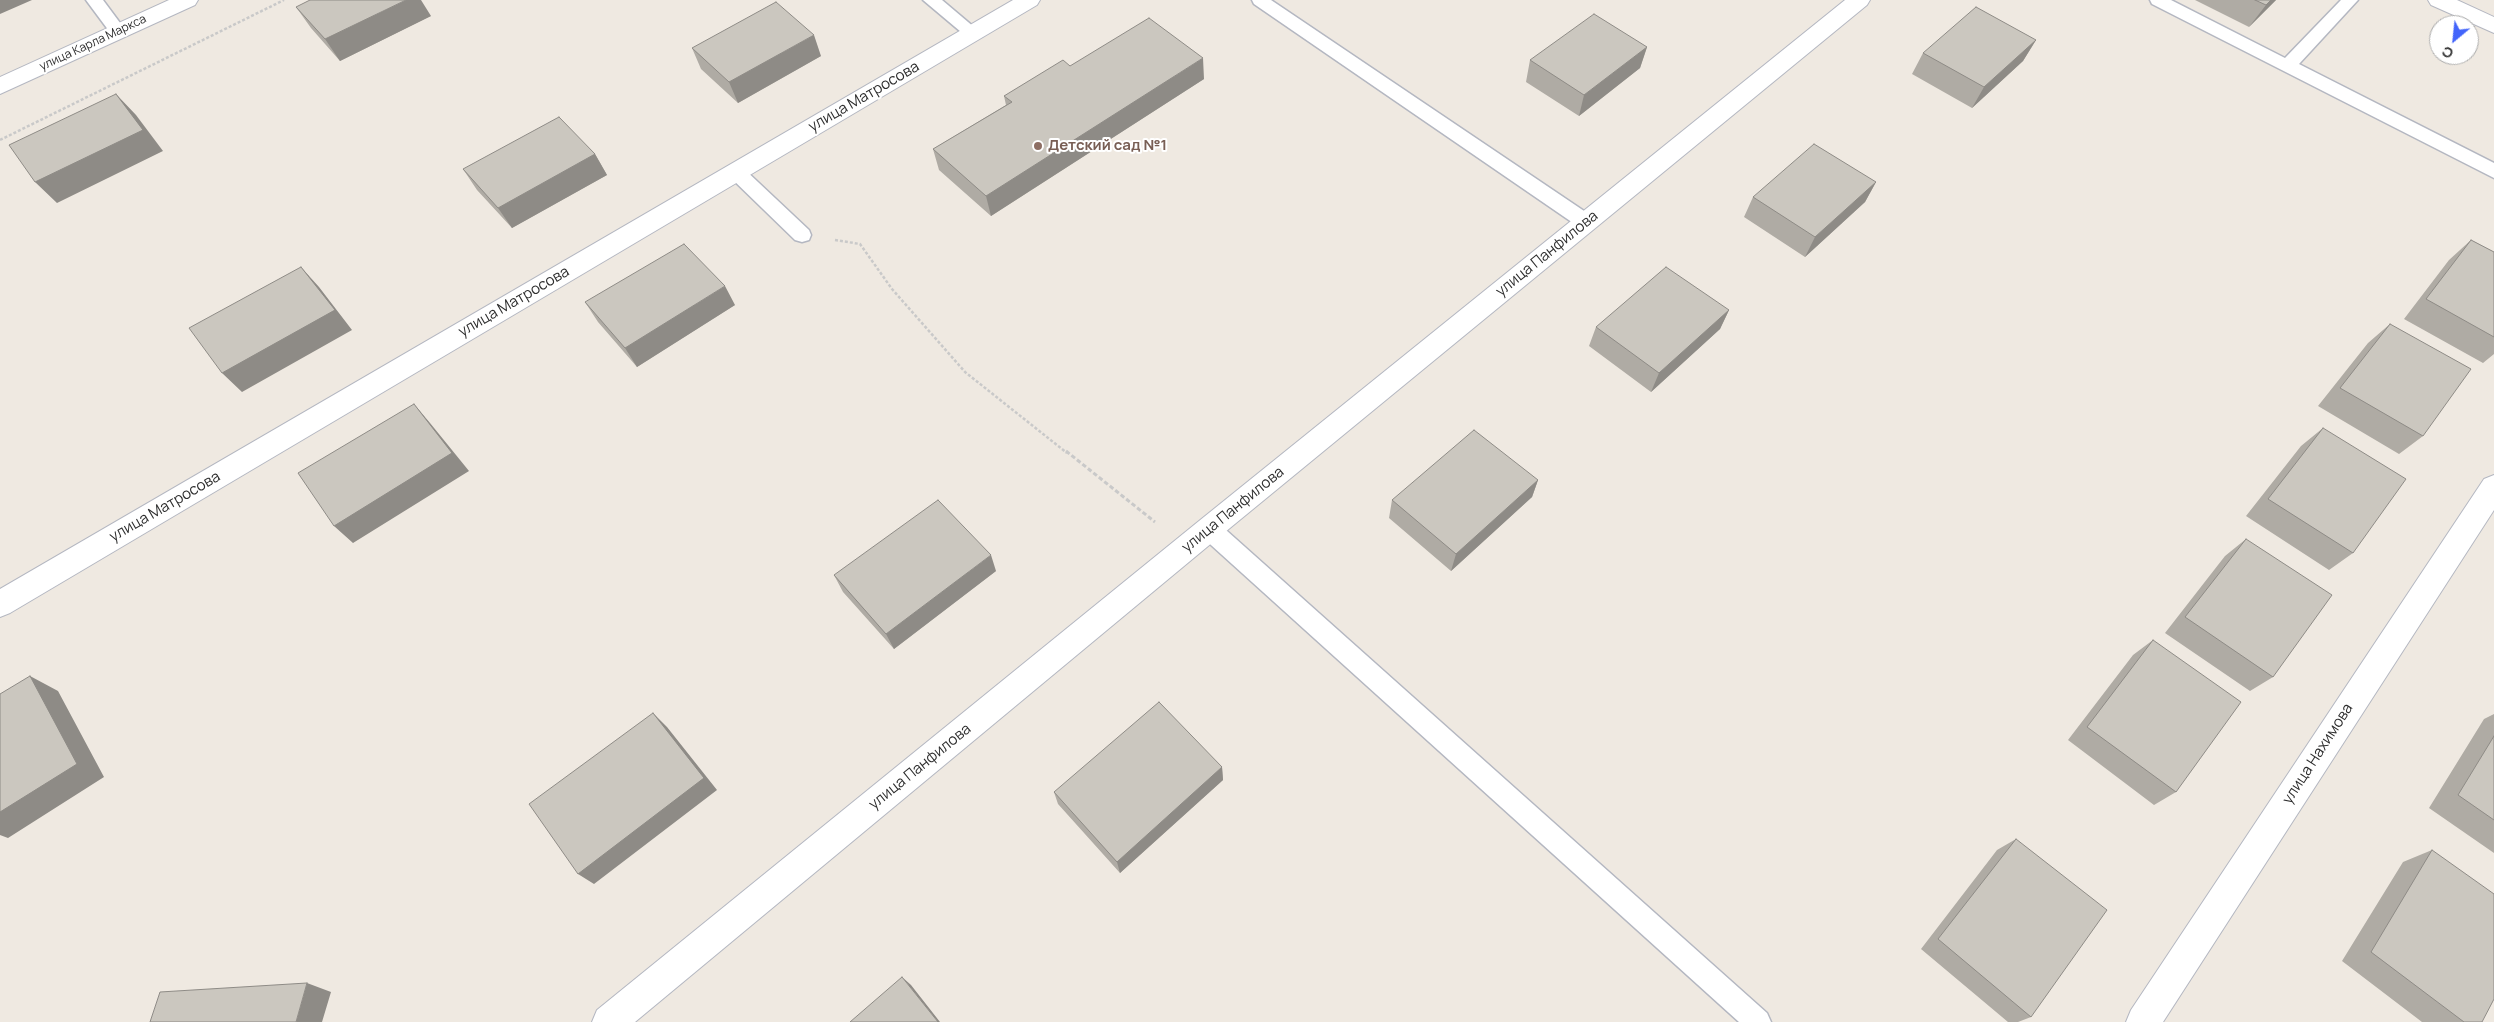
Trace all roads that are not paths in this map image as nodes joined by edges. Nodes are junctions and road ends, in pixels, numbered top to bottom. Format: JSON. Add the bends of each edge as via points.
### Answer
{"nodes":[{"id":1,"x":94,"y":0,"type":"edge"},
{"id":2,"x":186,"y":0,"type":"edge"},
{"id":3,"x":931,"y":0,"type":"edge"},
{"id":4,"x":1029,"y":0,"type":"edge"},
{"id":5,"x":1260,"y":0,"type":"edge"},
{"id":6,"x":1859,"y":0,"type":"edge"},
{"id":7,"x":2158,"y":0,"type":"edge"},
{"id":8,"x":2350,"y":0,"type":"edge"},
{"id":9,"x":2439,"y":0,"type":"edge"},
{"id":10,"x":2494,"y":26,"type":"edge"},
{"id":11,"x":118,"y":31,"type":"junction"},
{"id":12,"x":973,"y":33,"type":"junction"},
{"id":13,"x":2287,"y":66,"type":"junction"},
{"id":14,"x":0,"y":86,"type":"edge"},
{"id":15,"x":2494,"y":171,"type":"edge"},
{"id":16,"x":736,"y":172,"type":"junction"},
{"id":17,"x":1586,"y":222,"type":"junction"},
{"id":18,"x":802,"y":235,"type":"road end"},
{"id":19,"x":2494,"y":487,"type":"edge"},
{"id":20,"x":1209,"y":529,"type":"junction"},
{"id":21,"x":0,"y":604,"type":"edge"},
{"id":22,"x":609,"y":1022,"type":"edge"},
{"id":23,"x":1758,"y":1022,"type":"edge"},
{"id":24,"x":2143,"y":1022,"type":"edge"}],
"edges":[{"from":1,"to":11,"type":"lane"},
{"from":2,"to":11,"type":"street","name":"улица Карла Маркса"},
{"from":3,"to":12,"type":"lane"},
{"from":4,"to":12,"type":"street","name":"улица Матросова"},
{"from":5,"to":17,"type":"lane"},
{"from":6,"to":17,"type":"street","name":"улица Панфилова"},
{"from":7,"to":13,"type":"lane"},
{"from":8,"to":13,"type":"lane"},
{"from":9,"to":10,"type":"street"},
{"from":11,"to":14,"type":"street","name":"улица Карла Маркса"},
{"from":12,"to":16,"type":"street","name":"улица Матросова"},
{"from":13,"to":15,"type":"lane"},
{"from":16,"to":18,"type":"lane"},
{"from":16,"to":21,"type":"street","name":"улица Матросова"},
{"from":17,"to":20,"type":"street","name":"улица Панфилова"},
{"from":19,"to":24,"type":"street","name":"улица Нахимова"},
{"from":20,"to":22,"type":"street","name":"улица Панфилова"},
{"from":20,"to":23,"type":"lane"}]}
